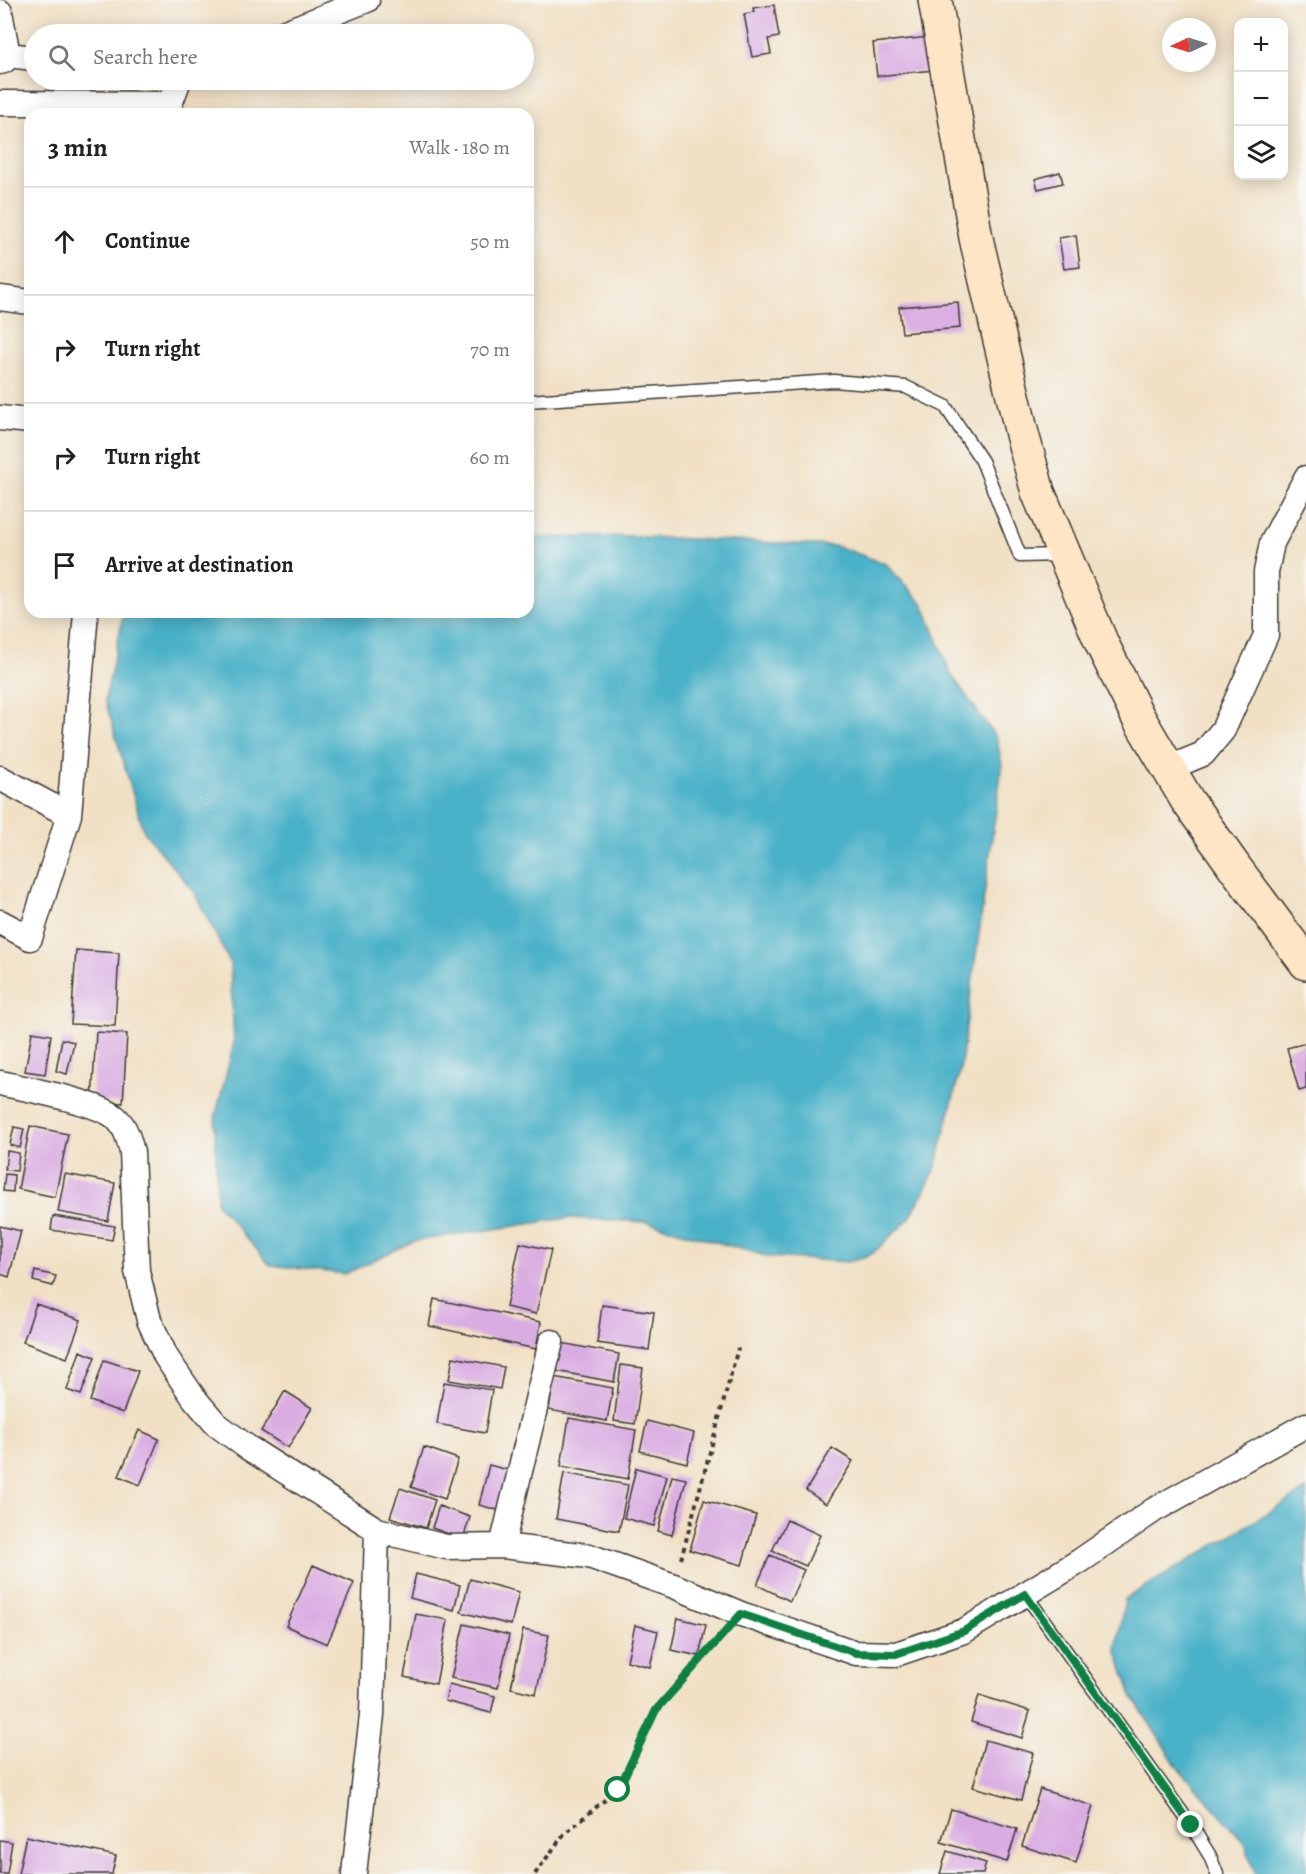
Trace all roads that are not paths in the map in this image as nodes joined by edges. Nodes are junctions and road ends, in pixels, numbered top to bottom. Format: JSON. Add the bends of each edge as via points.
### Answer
{"nodes":[{"id":1,"x":367,"y":0,"type":"edge"},
{"id":2,"x":935,"y":0,"type":"edge"},
{"id":3,"x":334,"y":6,"type":"edge"},
{"id":4,"x":0,"y":12,"type":"edge"},
{"id":5,"x":299,"y":24,"type":"edge"},
{"id":6,"x":4,"y":58,"type":"edge"},
{"id":7,"x":24,"y":58,"type":"edge"},
{"id":8,"x":175,"y":90,"type":"edge"},
{"id":9,"x":0,"y":103,"type":"edge"},
{"id":10,"x":86,"y":108,"type":"edge"},
{"id":11,"x":116,"y":108,"type":"edge"},
{"id":12,"x":0,"y":298,"type":"edge"},
{"id":13,"x":24,"y":301,"type":"edge"},
{"id":14,"x":534,"y":402,"type":"edge"},
{"id":15,"x":0,"y":418,"type":"edge"},
{"id":16,"x":24,"y":420,"type":"edge"},
{"id":17,"x":1306,"y":478,"type":"edge"},
{"id":18,"x":1063,"y":555,"type":"junction"},
{"id":19,"x":85,"y":618,"type":"edge"},
{"id":20,"x":1169,"y":768,"type":"junction"},
{"id":21,"x":0,"y":778,"type":"edge"},
{"id":22,"x":69,"y":815,"type":"junction"},
{"id":23,"x":0,"y":922,"type":"edge"},
{"id":24,"x":1306,"y":963,"type":"edge"},
{"id":25,"x":0,"y":1083,"type":"edge"},
{"id":26,"x":551,"y":1342,"type":"dead end"},
{"id":27,"x":1306,"y":1425,"type":"edge"},
{"id":28,"x":376,"y":1530,"type":"junction"},
{"id":29,"x":502,"y":1546,"type":"junction"},
{"id":30,"x":1025,"y":1594,"type":"junction"},
{"id":31,"x":354,"y":1874,"type":"edge"},
{"id":32,"x":1217,"y":1874,"type":"edge"}],
"edges":[{"from":1,"to":3,"type":"street"},
{"from":2,"to":18,"type":"street","via":[[976,238],[1003,357],[1038,492]]},
{"from":3,"to":5,"type":"street"},
{"from":4,"to":6,"type":"street"},
{"from":6,"to":7,"type":"street"},
{"from":8,"to":11,"type":"street","via":[[170,104]]},
{"from":9,"to":10,"type":"street"},
{"from":12,"to":13,"type":"street"},
{"from":14,"to":18,"type":"lane","via":[[834,381],[906,387],[945,406],[982,461],[1020,556]]},
{"from":15,"to":16,"type":"street"},
{"from":17,"to":20,"type":"street","via":[[1272,543],[1266,572],[1266,635],[1223,730],[1203,754]]},
{"from":18,"to":20,"type":"street","via":[[1138,717]]},
{"from":19,"to":22,"type":"street"},
{"from":20,"to":24,"type":"street","via":[[1187,800]]},
{"from":21,"to":22,"type":"street"},
{"from":22,"to":23,"type":"street","via":[[30,938]]},
{"from":25,"to":28,"type":"street","via":[[101,1108],[117,1119],[127,1133],[132,1152],[137,1271],[149,1320],[166,1357],[216,1424]]},
{"from":26,"to":29,"type":"street"},
{"from":27,"to":30,"type":"street","via":[[1154,1510]]},
{"from":28,"to":29,"type":"street","via":[[446,1547]]},
{"from":28,"to":31,"type":"street","via":[[372,1715]]},
{"from":29,"to":30,"type":"street","via":[[589,1556],[856,1653],[896,1654],[964,1631]]},
{"from":30,"to":32,"type":"lane","via":[[1191,1825]]}]}
